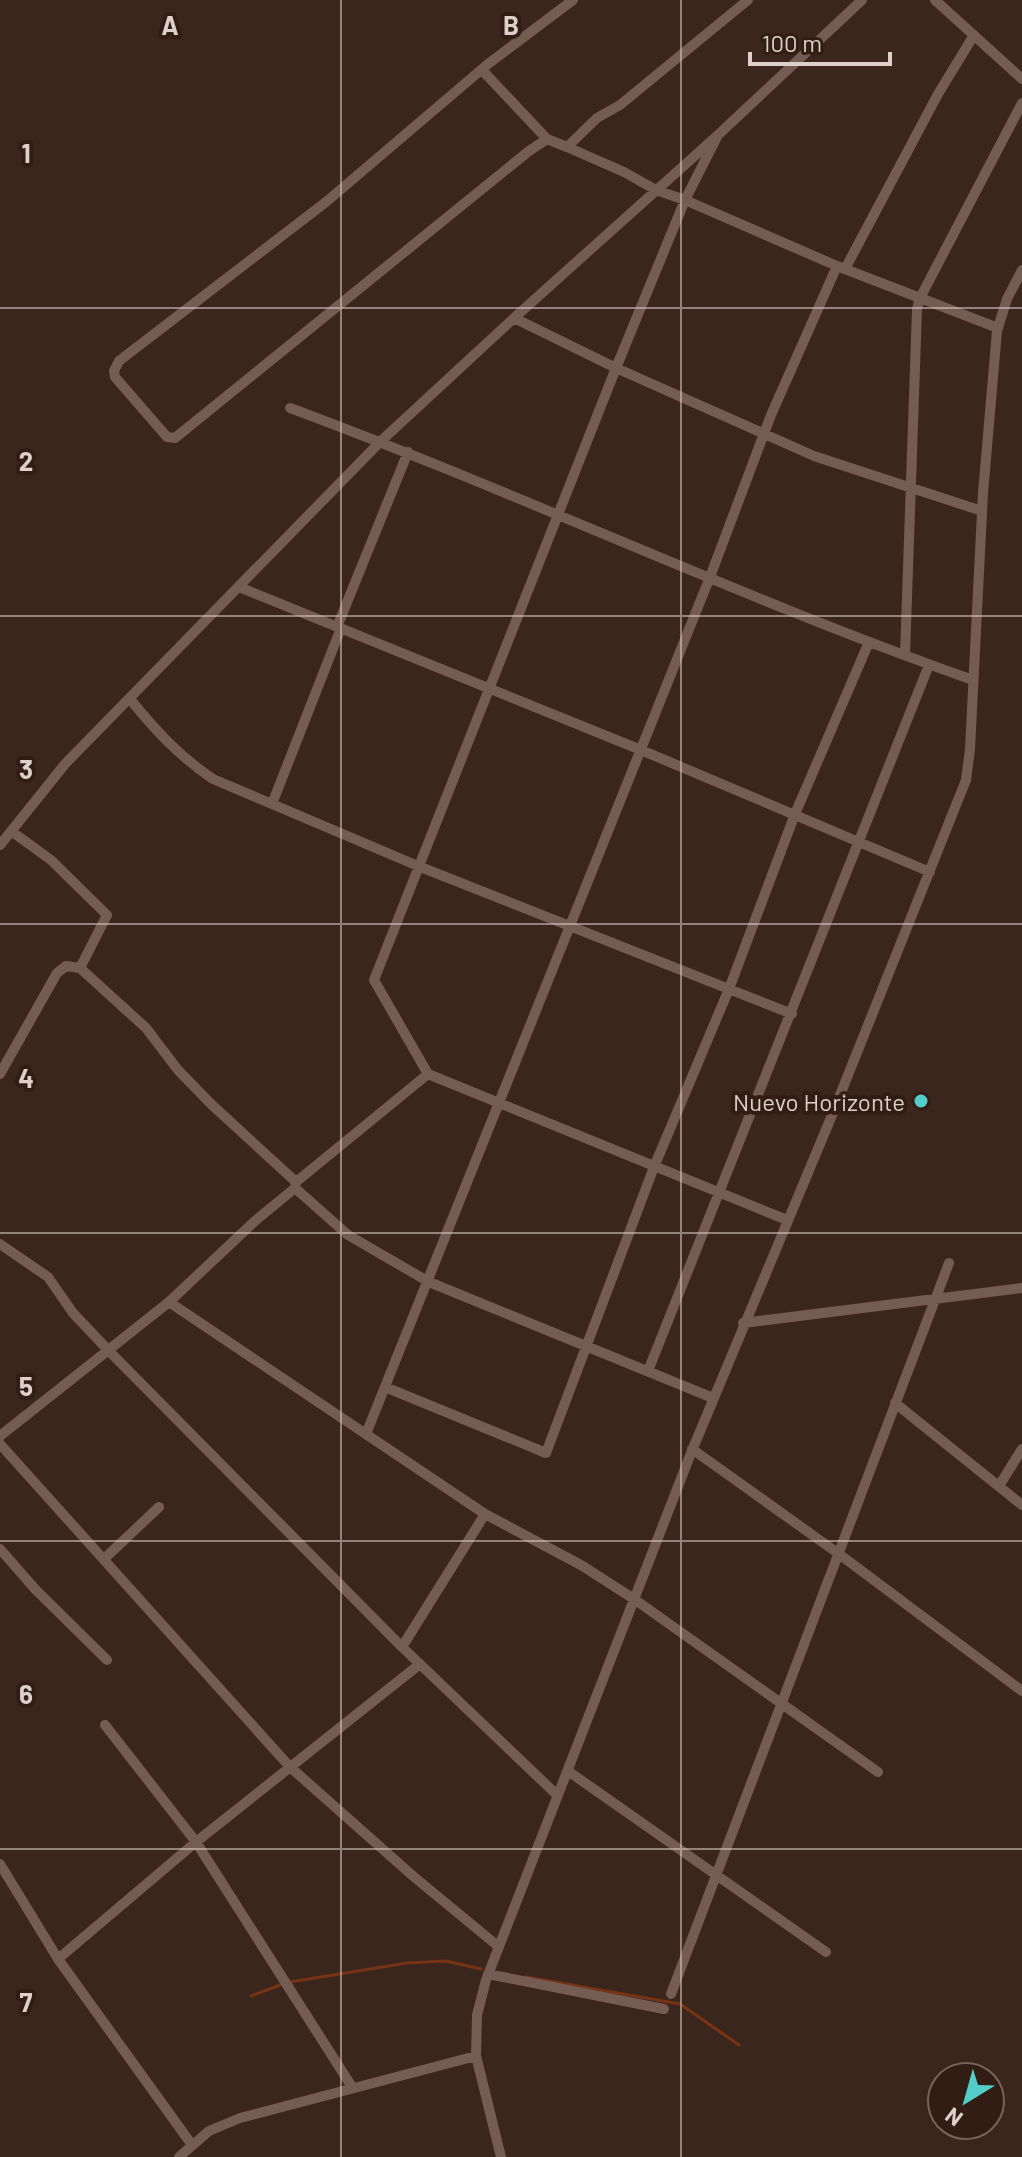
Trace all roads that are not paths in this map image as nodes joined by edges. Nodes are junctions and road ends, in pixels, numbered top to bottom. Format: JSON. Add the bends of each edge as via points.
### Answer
{"nodes":[{"id":1,"x":573,"y":0,"type":"edge"},
{"id":2,"x":862,"y":0,"type":"edge"},
{"id":3,"x":935,"y":0,"type":"edge"},
{"id":4,"x":744,"y":1,"type":"edge"},
{"id":5,"x":974,"y":35,"type":"junction"},
{"id":6,"x":482,"y":70,"type":"junction"},
{"id":7,"x":1022,"y":79,"type":"edge"},
{"id":8,"x":1022,"y":103,"type":"edge"},
{"id":9,"x":718,"y":135,"type":"junction"},
{"id":10,"x":547,"y":139,"type":"junction"},
{"id":11,"x":567,"y":147,"type":"junction"},
{"id":12,"x":656,"y":190,"type":"junction"},
{"id":13,"x":685,"y":200,"type":"junction"},
{"id":14,"x":841,"y":268,"type":"junction"},
{"id":15,"x":1022,"y":270,"type":"edge"},
{"id":16,"x":920,"y":298,"type":"junction"},
{"id":17,"x":514,"y":318,"type":"junction"},
{"id":18,"x":998,"y":328,"type":"junction"},
{"id":19,"x":616,"y":368,"type":"junction"},
{"id":20,"x":290,"y":408,"type":"dead end"},
{"id":21,"x":766,"y":432,"type":"junction"},
{"id":22,"x":381,"y":441,"type":"junction"},
{"id":23,"x":408,"y":452,"type":"junction"},
{"id":24,"x":910,"y":487,"type":"junction"},
{"id":25,"x":982,"y":511,"type":"junction"},
{"id":26,"x":557,"y":514,"type":"junction"},
{"id":27,"x":710,"y":577,"type":"junction"},
{"id":28,"x":239,"y":587,"type":"junction"},
{"id":29,"x":339,"y":628,"type":"junction"},
{"id":30,"x":869,"y":642,"type":"junction"},
{"id":31,"x":905,"y":655,"type":"junction"},
{"id":32,"x":929,"y":665,"type":"junction"},
{"id":33,"x":973,"y":680,"type":"junction"},
{"id":34,"x":488,"y":688,"type":"junction"},
{"id":35,"x":130,"y":699,"type":"junction"},
{"id":36,"x":641,"y":750,"type":"junction"},
{"id":37,"x":272,"y":804,"type":"junction"},
{"id":38,"x":795,"y":814,"type":"junction"},
{"id":39,"x":11,"y":831,"type":"junction"},
{"id":40,"x":861,"y":841,"type":"junction"},
{"id":41,"x":0,"y":845,"type":"edge"},
{"id":42,"x":418,"y":866,"type":"junction"},
{"id":43,"x":930,"y":872,"type":"junction"},
{"id":44,"x":570,"y":927,"type":"junction"},
{"id":45,"x":80,"y":968,"type":"junction"},
{"id":46,"x":729,"y":989,"type":"junction"},
{"id":47,"x":792,"y":1014,"type":"junction"},
{"id":48,"x":0,"y":1074,"type":"edge"},
{"id":49,"x":428,"y":1074,"type":"junction"},
{"id":50,"x":500,"y":1103,"type":"junction"},
{"id":51,"x":654,"y":1167,"type":"junction"},
{"id":52,"x":295,"y":1185,"type":"junction"},
{"id":53,"x":719,"y":1194,"type":"junction"},
{"id":54,"x":787,"y":1220,"type":"junction"},
{"id":55,"x":0,"y":1244,"type":"edge"},
{"id":56,"x":949,"y":1263,"type":"dead end"},
{"id":57,"x":429,"y":1282,"type":"junction"},
{"id":58,"x":1022,"y":1288,"type":"edge"},
{"id":59,"x":934,"y":1301,"type":"junction"},
{"id":60,"x":169,"y":1302,"type":"junction"},
{"id":61,"x":743,"y":1323,"type":"junction"},
{"id":62,"x":585,"y":1346,"type":"junction"},
{"id":63,"x":108,"y":1350,"type":"junction"},
{"id":64,"x":648,"y":1371,"type":"junction"},
{"id":65,"x":385,"y":1387,"type":"junction"},
{"id":66,"x":713,"y":1398,"type":"junction"},
{"id":67,"x":895,"y":1403,"type":"junction"},
{"id":68,"x":366,"y":1434,"type":"junction"},
{"id":69,"x":0,"y":1436,"type":"edge"},
{"id":70,"x":0,"y":1444,"type":"edge"},
{"id":71,"x":692,"y":1449,"type":"junction"},
{"id":72,"x":1022,"y":1449,"type":"edge"},
{"id":73,"x":999,"y":1486,"type":"junction"},
{"id":74,"x":1022,"y":1505,"type":"edge"},
{"id":75,"x":159,"y":1507,"type":"dead end"},
{"id":76,"x":485,"y":1514,"type":"junction"},
{"id":77,"x":0,"y":1549,"type":"edge"},
{"id":78,"x":839,"y":1554,"type":"junction"},
{"id":79,"x":104,"y":1559,"type":"junction"},
{"id":80,"x":634,"y":1599,"type":"junction"},
{"id":81,"x":402,"y":1647,"type":"junction"},
{"id":82,"x":107,"y":1660,"type":"dead end"},
{"id":83,"x":420,"y":1664,"type":"junction"},
{"id":84,"x":1022,"y":1691,"type":"edge"},
{"id":85,"x":781,"y":1704,"type":"junction"},
{"id":86,"x":105,"y":1725,"type":"dead end"},
{"id":87,"x":290,"y":1767,"type":"junction"},
{"id":88,"x":568,"y":1771,"type":"junction"},
{"id":89,"x":878,"y":1772,"type":"dead end"},
{"id":90,"x":557,"y":1795,"type":"junction"},
{"id":91,"x":196,"y":1842,"type":"junction"},
{"id":92,"x":0,"y":1864,"type":"edge"},
{"id":93,"x":717,"y":1875,"type":"junction"},
{"id":94,"x":499,"y":1947,"type":"junction"},
{"id":95,"x":826,"y":1952,"type":"dead end"},
{"id":96,"x":58,"y":1959,"type":"junction"},
{"id":97,"x":488,"y":1974,"type":"junction"},
{"id":98,"x":671,"y":1994,"type":"dead end"},
{"id":99,"x":664,"y":2009,"type":"dead end"},
{"id":100,"x":476,"y":2056,"type":"junction"},
{"id":101,"x":352,"y":2087,"type":"junction"},
{"id":102,"x":192,"y":2145,"type":"junction"},
{"id":103,"x":179,"y":2157,"type":"edge"},
{"id":104,"x":501,"y":2157,"type":"edge"}],
"edges":[{"from":1,"to":6,"type":"street"},
{"from":2,"to":9,"type":"street"},
{"from":3,"to":5,"type":"street"},
{"from":4,"to":11,"type":"street"},
{"from":5,"to":7,"type":"street"},
{"from":5,"to":14,"type":"street"},
{"from":6,"to":10,"type":"street"},
{"from":6,"to":10,"type":"street","via":[[326,202],[119,361],[115,377],[162,432],[175,438]]},
{"from":8,"to":16,"type":"street"},
{"from":9,"to":12,"type":"street"},
{"from":9,"to":13,"type":"street"},
{"from":10,"to":11,"type":"street"},
{"from":11,"to":12,"type":"street"},
{"from":12,"to":13,"type":"street"},
{"from":12,"to":17,"type":"street"},
{"from":13,"to":14,"type":"street"},
{"from":13,"to":19,"type":"street"},
{"from":14,"to":16,"type":"street"},
{"from":14,"to":21,"type":"street","via":[[810,324]]},
{"from":15,"to":18,"type":"street"},
{"from":16,"to":18,"type":"street"},
{"from":16,"to":24,"type":"street"},
{"from":17,"to":19,"type":"street"},
{"from":17,"to":22,"type":"street"},
{"from":18,"to":25,"type":"street"},
{"from":19,"to":21,"type":"street"},
{"from":19,"to":26,"type":"street"},
{"from":20,"to":22,"type":"street"},
{"from":21,"to":24,"type":"street","via":[[814,456]]},
{"from":21,"to":27,"type":"street"},
{"from":22,"to":23,"type":"street"},
{"from":22,"to":28,"type":"street"},
{"from":23,"to":26,"type":"street"},
{"from":23,"to":29,"type":"street"},
{"from":24,"to":25,"type":"street"},
{"from":24,"to":31,"type":"street"},
{"from":25,"to":33,"type":"street"},
{"from":26,"to":27,"type":"street"},
{"from":26,"to":34,"type":"street"},
{"from":27,"to":30,"type":"street"},
{"from":27,"to":36,"type":"street"},
{"from":28,"to":29,"type":"street"},
{"from":28,"to":35,"type":"street"},
{"from":29,"to":34,"type":"street"},
{"from":29,"to":37,"type":"street"},
{"from":30,"to":31,"type":"street"},
{"from":30,"to":38,"type":"street"},
{"from":31,"to":32,"type":"street"},
{"from":32,"to":33,"type":"street"},
{"from":32,"to":40,"type":"street"},
{"from":33,"to":43,"type":"street","via":[[966,780]]},
{"from":34,"to":36,"type":"street"},
{"from":34,"to":42,"type":"street"},
{"from":35,"to":37,"type":"street","via":[[185,760],[213,779]]},
{"from":35,"to":39,"type":"street","via":[[65,764]]},
{"from":36,"to":38,"type":"street"},
{"from":36,"to":44,"type":"street"},
{"from":37,"to":42,"type":"street"},
{"from":38,"to":40,"type":"street"},
{"from":38,"to":46,"type":"street"},
{"from":39,"to":41,"type":"street"},
{"from":39,"to":45,"type":"street","via":[[51,860],[107,915]]},
{"from":40,"to":43,"type":"street"},
{"from":40,"to":47,"type":"street"},
{"from":42,"to":44,"type":"street"},
{"from":42,"to":49,"type":"street","via":[[374,980]]},
{"from":43,"to":54,"type":"street"},
{"from":44,"to":46,"type":"street"},
{"from":44,"to":50,"type":"street"},
{"from":45,"to":48,"type":"street","via":[[66,966],[57,973]]},
{"from":45,"to":52,"type":"street","via":[[146,1028],[178,1070]]},
{"from":46,"to":47,"type":"street"},
{"from":46,"to":51,"type":"street"},
{"from":47,"to":53,"type":"street"},
{"from":49,"to":50,"type":"street"},
{"from":49,"to":52,"type":"street"},
{"from":50,"to":51,"type":"street"},
{"from":50,"to":57,"type":"street"},
{"from":51,"to":53,"type":"street"},
{"from":51,"to":62,"type":"street"},
{"from":52,"to":57,"type":"street","via":[[348,1235]]},
{"from":52,"to":60,"type":"street"},
{"from":53,"to":54,"type":"street"},
{"from":53,"to":64,"type":"street"},
{"from":54,"to":61,"type":"street"},
{"from":55,"to":63,"type":"street","via":[[48,1277]]},
{"from":56,"to":59,"type":"street"},
{"from":57,"to":62,"type":"street"},
{"from":57,"to":65,"type":"street"},
{"from":58,"to":59,"type":"street"},
{"from":59,"to":61,"type":"street"},
{"from":59,"to":67,"type":"street"},
{"from":60,"to":63,"type":"street"},
{"from":60,"to":68,"type":"street"},
{"from":61,"to":66,"type":"street"},
{"from":62,"to":64,"type":"street"},
{"from":62,"to":65,"type":"street","via":[[546,1453]]},
{"from":63,"to":69,"type":"street"},
{"from":63,"to":81,"type":"street"},
{"from":64,"to":66,"type":"street"},
{"from":65,"to":68,"type":"street"},
{"from":66,"to":71,"type":"street"},
{"from":67,"to":73,"type":"street"},
{"from":67,"to":78,"type":"street"},
{"from":68,"to":76,"type":"street"},
{"from":70,"to":79,"type":"street"},
{"from":71,"to":78,"type":"street"},
{"from":71,"to":80,"type":"street"},
{"from":72,"to":73,"type":"street"},
{"from":73,"to":74,"type":"street"},
{"from":75,"to":79,"type":"street"},
{"from":76,"to":80,"type":"street"},
{"from":76,"to":81,"type":"street"},
{"from":77,"to":82,"type":"street"},
{"from":78,"to":84,"type":"street"},
{"from":78,"to":85,"type":"street"},
{"from":79,"to":87,"type":"street"},
{"from":80,"to":85,"type":"street"},
{"from":80,"to":88,"type":"street"},
{"from":81,"to":83,"type":"street"},
{"from":83,"to":87,"type":"street"},
{"from":83,"to":90,"type":"street"},
{"from":85,"to":89,"type":"street"},
{"from":85,"to":93,"type":"street"},
{"from":86,"to":91,"type":"street"},
{"from":87,"to":91,"type":"street"},
{"from":87,"to":94,"type":"street"},
{"from":88,"to":90,"type":"street"},
{"from":88,"to":93,"type":"street"},
{"from":90,"to":94,"type":"street"},
{"from":91,"to":96,"type":"street"},
{"from":91,"to":101,"type":"street"},
{"from":92,"to":96,"type":"street"},
{"from":93,"to":95,"type":"street"},
{"from":93,"to":98,"type":"street"},
{"from":94,"to":97,"type":"street"},
{"from":96,"to":102,"type":"street"},
{"from":97,"to":99,"type":"street"},
{"from":97,"to":100,"type":"street","via":[[477,2015]]},
{"from":100,"to":101,"type":"street"},
{"from":100,"to":104,"type":"street"},
{"from":101,"to":102,"type":"street","via":[[240,2118]]},
{"from":102,"to":103,"type":"street"}]}
